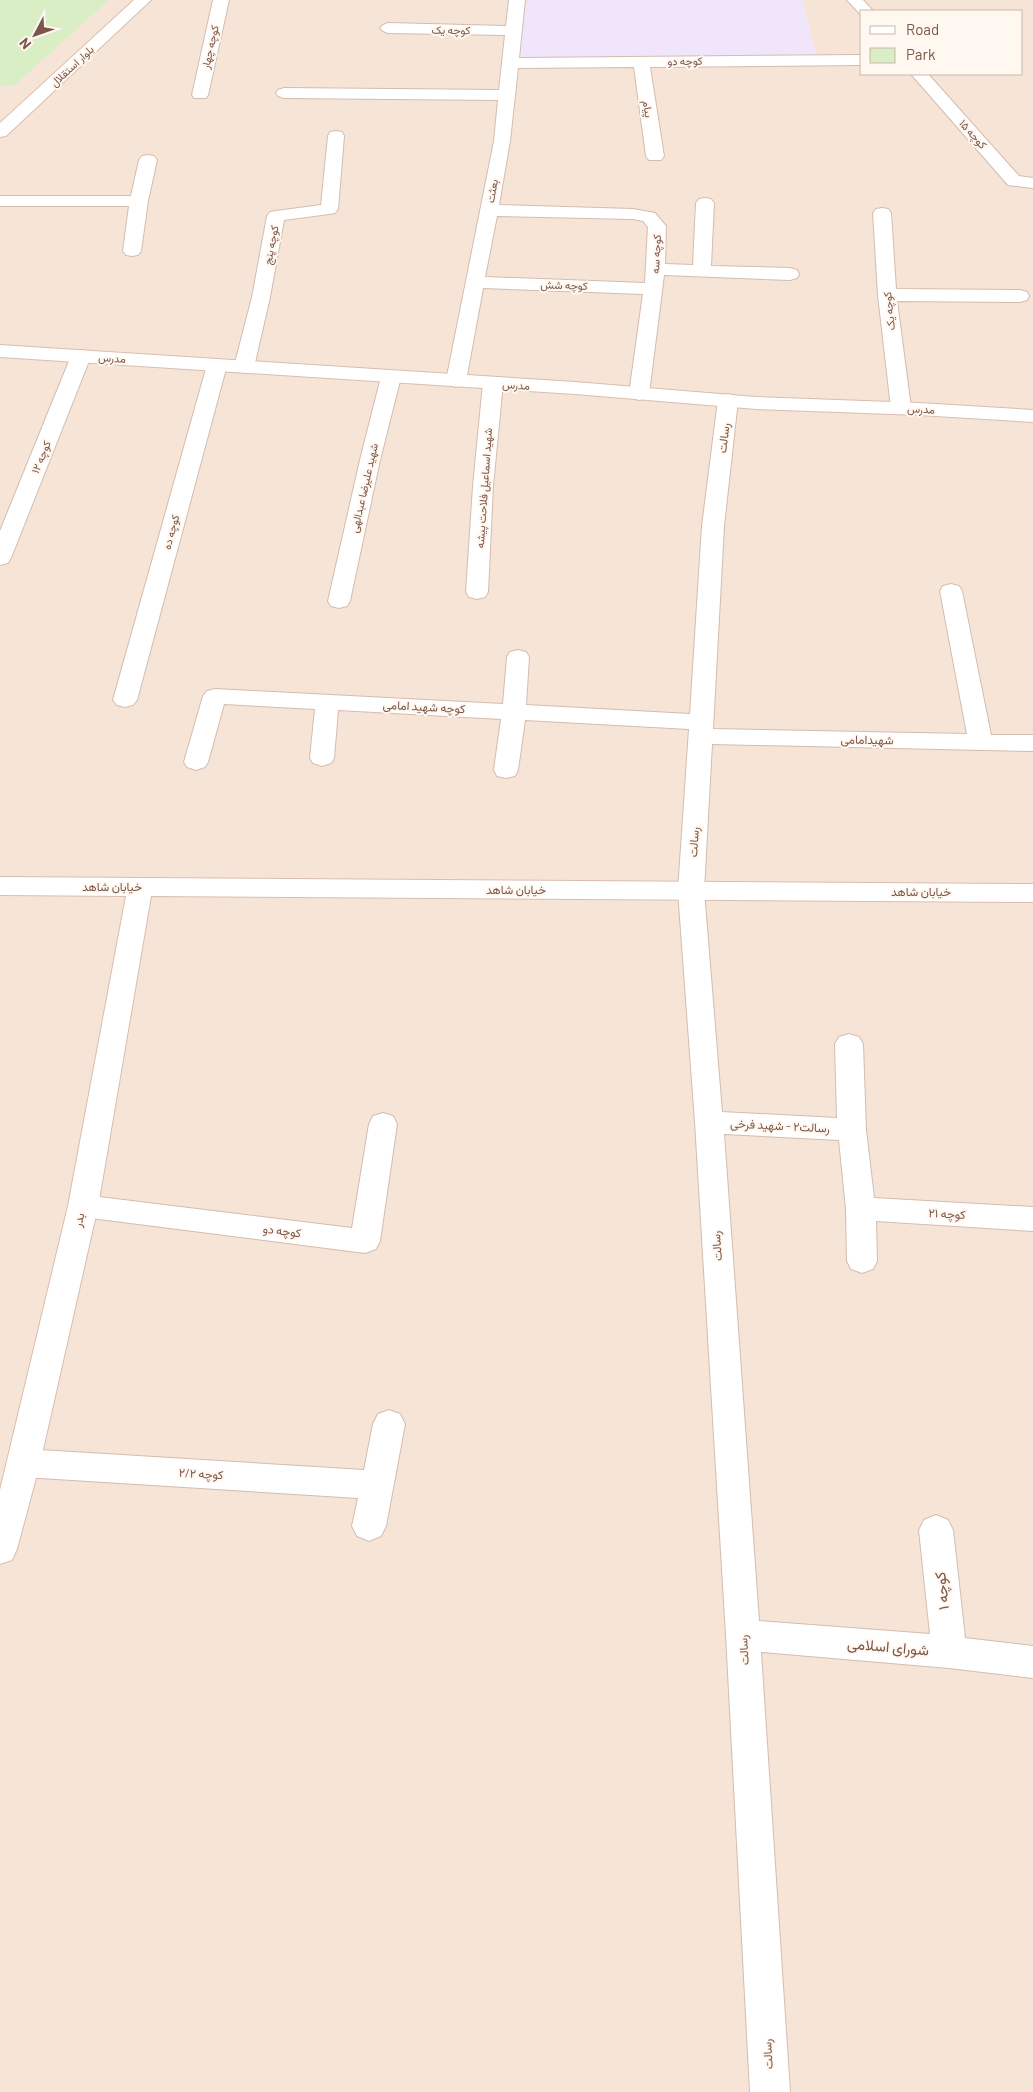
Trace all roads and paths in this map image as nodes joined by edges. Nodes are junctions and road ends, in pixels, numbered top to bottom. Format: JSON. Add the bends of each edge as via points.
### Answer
{"nodes":[{"id":1,"x":135,"y":0,"type":"edge"},
{"id":2,"x":143,"y":0,"type":"edge"},
{"id":3,"x":221,"y":0,"type":"edge"},
{"id":4,"x":517,"y":0,"type":"edge"},
{"id":5,"x":855,"y":0,"type":"edge"},
{"id":6,"x":863,"y":10,"type":"edge"},
{"id":7,"x":388,"y":28,"type":"dead end"},
{"id":8,"x":513,"y":31,"type":"junction"},
{"id":9,"x":860,"y":60,"type":"edge"},
{"id":10,"x":641,"y":62,"type":"junction"},
{"id":11,"x":509,"y":63,"type":"junction"},
{"id":12,"x":920,"y":75,"type":"edge"},
{"id":13,"x":284,"y":93,"type":"dead end"},
{"id":14,"x":200,"y":95,"type":"dead end"},
{"id":15,"x":506,"y":95,"type":"junction"},
{"id":16,"x":0,"y":127,"type":"edge"},
{"id":17,"x":0,"y":132,"type":"edge"},
{"id":18,"x":336,"y":136,"type":"dead end"},
{"id":19,"x":655,"y":156,"type":"dead end"},
{"id":20,"x":148,"y":160,"type":"dead end"},
{"id":21,"x":1033,"y":183,"type":"edge"},
{"id":22,"x":0,"y":200,"type":"edge"},
{"id":23,"x":139,"y":201,"type":"junction"},
{"id":24,"x":706,"y":203,"type":"dead end"},
{"id":25,"x":488,"y":210,"type":"junction"},
{"id":26,"x":882,"y":213,"type":"dead end"},
{"id":27,"x":132,"y":251,"type":"dead end"},
{"id":28,"x":656,"y":269,"type":"junction"},
{"id":29,"x":702,"y":270,"type":"junction"},
{"id":30,"x":790,"y":274,"type":"dead end"},
{"id":31,"x":475,"y":282,"type":"junction"},
{"id":32,"x":653,"y":289,"type":"junction"},
{"id":33,"x":887,"y":295,"type":"junction"},
{"id":34,"x":1020,"y":296,"type":"dead end"},
{"id":35,"x":0,"y":351,"type":"edge"},
{"id":36,"x":81,"y":356,"type":"junction"},
{"id":37,"x":217,"y":365,"type":"junction"},
{"id":38,"x":244,"y":367,"type":"junction"},
{"id":39,"x":391,"y":376,"type":"junction"},
{"id":40,"x":456,"y":381,"type":"junction"},
{"id":41,"x":493,"y":383,"type":"junction"},
{"id":42,"x":639,"y":394,"type":"junction"},
{"id":43,"x":728,"y":400,"type":"junction"},
{"id":44,"x":900,"y":408,"type":"junction"},
{"id":45,"x":1033,"y":416,"type":"edge"},
{"id":46,"x":0,"y":558,"type":"edge"},
{"id":47,"x":477,"y":592,"type":"dead end"},
{"id":48,"x":951,"y":592,"type":"dead end"},
{"id":49,"x":339,"y":601,"type":"dead end"},
{"id":50,"x":518,"y":657,"type":"dead end"},
{"id":51,"x":125,"y":700,"type":"dead end"},
{"id":52,"x":327,"y":702,"type":"junction"},
{"id":53,"x":514,"y":712,"type":"junction"},
{"id":54,"x":701,"y":729,"type":"junction"},
{"id":55,"x":981,"y":742,"type":"junction"},
{"id":56,"x":1033,"y":743,"type":"edge"},
{"id":57,"x":322,"y":758,"type":"dead end"},
{"id":58,"x":196,"y":762,"type":"dead end"},
{"id":59,"x":506,"y":770,"type":"dead end"},
{"id":60,"x":0,"y":886,"type":"edge"},
{"id":61,"x":140,"y":886,"type":"junction"},
{"id":62,"x":691,"y":891,"type":"junction"},
{"id":63,"x":1033,"y":893,"type":"edge"},
{"id":64,"x":849,"y":1044,"type":"dead end"},
{"id":65,"x":709,"y":1122,"type":"junction"},
{"id":66,"x":383,"y":1124,"type":"dead end"},
{"id":67,"x":852,"y":1130,"type":"junction"},
{"id":68,"x":82,"y":1206,"type":"junction"},
{"id":69,"x":861,"y":1209,"type":"junction"},
{"id":70,"x":1033,"y":1219,"type":"edge"},
{"id":71,"x":862,"y":1261,"type":"dead end"},
{"id":72,"x":389,"y":1424,"type":"dead end"},
{"id":73,"x":24,"y":1464,"type":"junction"},
{"id":74,"x":377,"y":1485,"type":"junction"},
{"id":75,"x":369,"y":1526,"type":"dead end"},
{"id":76,"x":936,"y":1530,"type":"dead end"},
{"id":77,"x":0,"y":1549,"type":"edge"},
{"id":78,"x":743,"y":1635,"type":"junction"},
{"id":79,"x":949,"y":1652,"type":"junction"},
{"id":80,"x":1033,"y":1662,"type":"edge"},
{"id":81,"x":770,"y":2092,"type":"edge"}],
"edges":[{"from":1,"to":16,"type":"street"},
{"from":2,"to":17,"type":"street","name":"بلوار استقلال"},
{"from":3,"to":14,"type":"street","name":"کوچه چهار"},
{"from":4,"to":8,"type":"street","name":"بعثت"},
{"from":5,"to":6,"type":"street"},
{"from":7,"to":8,"type":"street","name":"کوچه یک"},
{"from":8,"to":11,"type":"street","name":"بعثت"},
{"from":9,"to":10,"type":"street","name":"کوچه دو"},
{"from":10,"to":11,"type":"street","name":"کوچه دو"},
{"from":10,"to":19,"type":"street","name":"پیام"},
{"from":11,"to":15,"type":"street","name":"بعثت"},
{"from":12,"to":21,"type":"street","name":"کوچه ۱۵","via":[[1014,181]]},
{"from":13,"to":15,"type":"street"},
{"from":15,"to":25,"type":"street","name":"بعثت","via":[[502,141]]},
{"from":18,"to":38,"type":"street","name":"کوچه پنج","via":[[329,209],[276,216]]},
{"from":20,"to":23,"type":"street"},
{"from":22,"to":23,"type":"street"},
{"from":23,"to":27,"type":"street"},
{"from":24,"to":29,"type":"street"},
{"from":25,"to":28,"type":"street","name":"کوچه سه","via":[[648,217],[657,226]]},
{"from":25,"to":31,"type":"street","name":"بعثت"},
{"from":26,"to":33,"type":"street","name":"کوچه یک"},
{"from":28,"to":29,"type":"street"},
{"from":28,"to":32,"type":"street","name":"کوچه سه"},
{"from":29,"to":30,"type":"street"},
{"from":31,"to":32,"type":"street","name":"کوچه شش"},
{"from":31,"to":40,"type":"street","name":"بعثت"},
{"from":32,"to":42,"type":"street","name":"کوچه سه"},
{"from":33,"to":34,"type":"street"},
{"from":33,"to":44,"type":"street","name":"کوچه یک"},
{"from":35,"to":36,"type":"street","name":"مدرس"},
{"from":36,"to":37,"type":"street","name":"مدرس"},
{"from":36,"to":46,"type":"street","name":"کوچه ۱۲"},
{"from":37,"to":38,"type":"street","name":"مدرس"},
{"from":37,"to":51,"type":"street","name":"کوچه ده"},
{"from":38,"to":39,"type":"street","name":"مدرس"},
{"from":39,"to":40,"type":"street","name":"مدرس"},
{"from":39,"to":49,"type":"street","name":"شهید علیرضا عبدالهی"},
{"from":40,"to":41,"type":"street","name":"مدرس"},
{"from":41,"to":42,"type":"street","name":"مدرس"},
{"from":41,"to":47,"type":"street","name":"شهید اسماعیل فلاحت پیشه"},
{"from":42,"to":43,"type":"street","name":"مدرس"},
{"from":43,"to":44,"type":"street","name":"مدرس"},
{"from":43,"to":54,"type":"street","name":"رسالت","via":[[713,526]]},
{"from":44,"to":45,"type":"street","name":"مدرس"},
{"from":48,"to":55,"type":"street"},
{"from":50,"to":53,"type":"street"},
{"from":52,"to":53,"type":"street","name":"کوچه شهید امامی"},
{"from":52,"to":57,"type":"street"},
{"from":52,"to":58,"type":"street","name":"کوچه شهید امامی","via":[[214,696]]},
{"from":53,"to":54,"type":"street","name":"کوچه شهید امامی"},
{"from":53,"to":59,"type":"street"},
{"from":54,"to":55,"type":"street","name":"شهیدامامی"},
{"from":54,"to":62,"type":"street","name":"رسالت"},
{"from":55,"to":56,"type":"street","name":"شهیدامامی"},
{"from":60,"to":61,"type":"street","name":"خیابان شاهد"},
{"from":61,"to":62,"type":"street","name":"خیابان شاهد"},
{"from":61,"to":68,"type":"street","name":"بدر"},
{"from":62,"to":63,"type":"street","name":"خیابان شاهد"},
{"from":62,"to":65,"type":"street","name":"رسالت"},
{"from":64,"to":67,"type":"street"},
{"from":65,"to":67,"type":"street","name":"رسالت۲ - شهید فرخی"},
{"from":65,"to":78,"type":"street","name":"رسالت"},
{"from":66,"to":68,"type":"street","name":"کوچه دو","via":[[365,1241]]},
{"from":67,"to":69,"type":"street"},
{"from":68,"to":73,"type":"street","name":"بدر"},
{"from":69,"to":70,"type":"street","name":"کوچه ۲۱"},
{"from":69,"to":71,"type":"street"},
{"from":72,"to":74,"type":"street"},
{"from":73,"to":74,"type":"street","name":"کوچه ۲/۲"},
{"from":73,"to":77,"type":"street","name":"بدر"},
{"from":74,"to":75,"type":"street"},
{"from":76,"to":79,"type":"street","name":"کوچه ۱"},
{"from":78,"to":79,"type":"street","name":"شورای اسلامی"},
{"from":78,"to":81,"type":"street","name":"رسالت"},
{"from":79,"to":80,"type":"street","name":"شورای اسلامی"}]}
